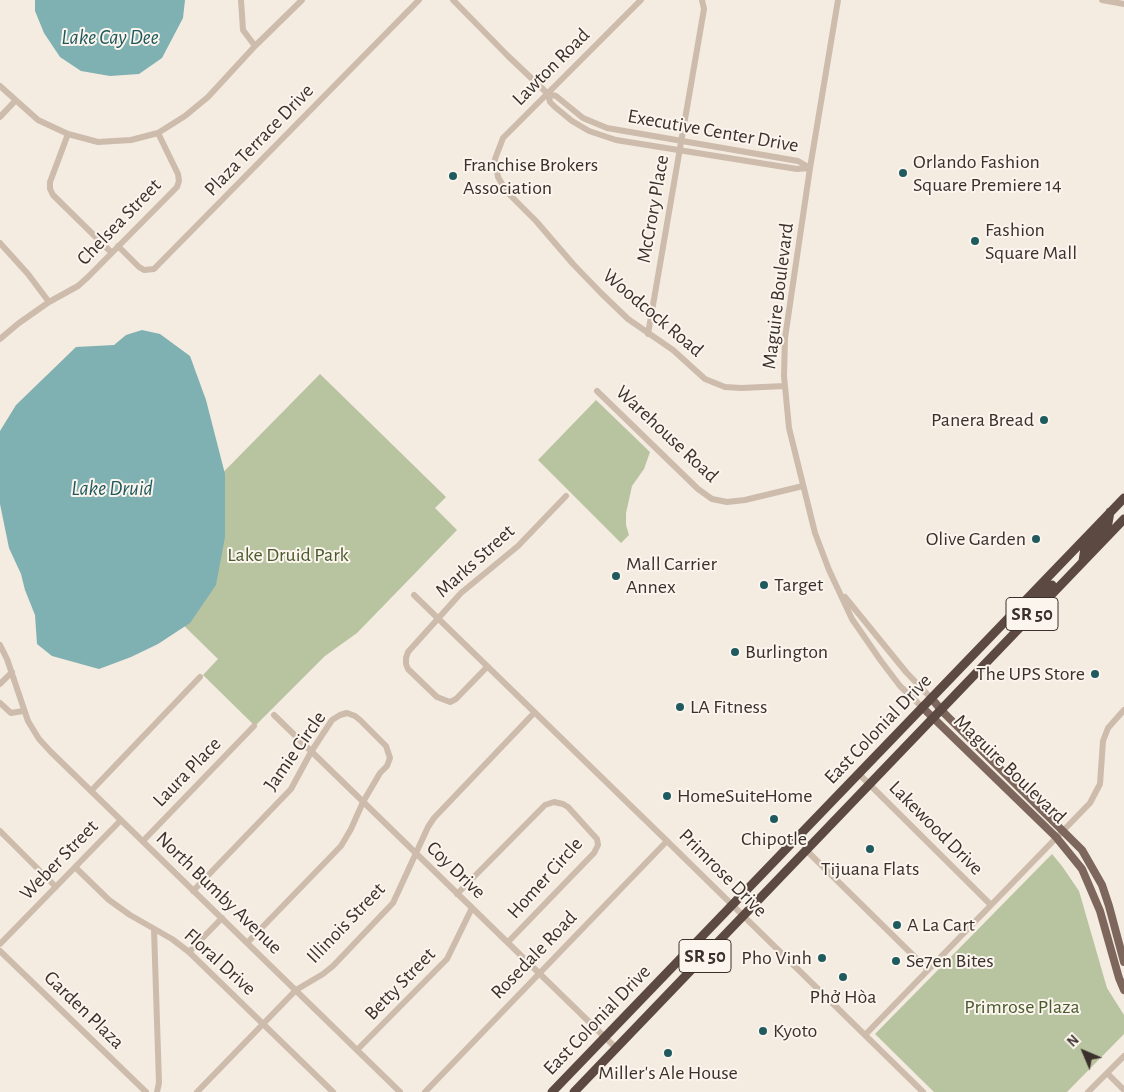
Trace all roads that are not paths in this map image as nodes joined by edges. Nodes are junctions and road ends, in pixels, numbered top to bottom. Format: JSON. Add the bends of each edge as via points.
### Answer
{"nodes":[{"id":1,"x":241,"y":0,"type":"edge"},
{"id":2,"x":302,"y":0,"type":"edge"},
{"id":3,"x":419,"y":0,"type":"edge"},
{"id":4,"x":453,"y":0,"type":"edge"},
{"id":5,"x":641,"y":0,"type":"edge"},
{"id":6,"x":702,"y":0,"type":"edge"},
{"id":7,"x":838,"y":0,"type":"edge"},
{"id":8,"x":1102,"y":0,"type":"edge"},
{"id":9,"x":1124,"y":4,"type":"edge"},
{"id":10,"x":255,"y":46,"type":"junction"},
{"id":11,"x":0,"y":86,"type":"edge"},
{"id":12,"x":548,"y":94,"type":"junction"},
{"id":13,"x":15,"y":101,"type":"junction"},
{"id":14,"x":0,"y":116,"type":"edge"},
{"id":15,"x":158,"y":133,"type":"junction"},
{"id":16,"x":68,"y":134,"type":"junction"},
{"id":17,"x":681,"y":141,"type":"junction"},
{"id":18,"x":679,"y":150,"type":"junction"},
{"id":19,"x":495,"y":163,"type":"joint"},
{"id":20,"x":810,"y":168,"type":"junction"},
{"id":21,"x":0,"y":243,"type":"edge"},
{"id":22,"x":118,"y":246,"type":"junction"},
{"id":23,"x":112,"y":253,"type":"junction"},
{"id":24,"x":49,"y":302,"type":"junction"},
{"id":25,"x":648,"y":334,"type":"junction"},
{"id":26,"x":0,"y":340,"type":"edge"},
{"id":27,"x":784,"y":386,"type":"junction"},
{"id":28,"x":597,"y":391,"type":"dead end"},
{"id":29,"x":803,"y":486,"type":"junction"},
{"id":30,"x":566,"y":496,"type":"dead end"},
{"id":31,"x":1124,"y":498,"type":"edge"},
{"id":32,"x":1110,"y":512,"type":"junction"},
{"id":33,"x":1124,"y":519,"type":"edge"},
{"id":34,"x":1075,"y":549,"type":"junction"},
{"id":35,"x":1083,"y":561,"type":"junction"},
{"id":36,"x":839,"y":590,"type":"junction"},
{"id":37,"x":414,"y":595,"type":"dead end"},
{"id":38,"x":438,"y":618,"type":"junction"},
{"id":39,"x":1018,"y":629,"type":"junction"},
{"id":40,"x":0,"y":645,"type":"edge"},
{"id":41,"x":487,"y":667,"type":"junction"},
{"id":42,"x":12,"y":672,"type":"junction"},
{"id":43,"x":200,"y":677,"type":"dead end"},
{"id":44,"x":0,"y":684,"type":"edge"},
{"id":45,"x":931,"y":698,"type":"junction"},
{"id":46,"x":0,"y":703,"type":"edge"},
{"id":47,"x":922,"y":707,"type":"junction"},
{"id":48,"x":940,"y":709,"type":"junction"},
{"id":49,"x":1124,"y":710,"type":"edge"},
{"id":50,"x":23,"y":711,"type":"junction"},
{"id":51,"x":534,"y":713,"type":"junction"},
{"id":52,"x":274,"y":715,"type":"dead end"},
{"id":53,"x":933,"y":717,"type":"junction"},
{"id":54,"x":254,"y":726,"type":"dead end"},
{"id":55,"x":311,"y":752,"type":"junction"},
{"id":56,"x":859,"y":774,"type":"junction"},
{"id":57,"x":869,"y":784,"type":"junction"},
{"id":58,"x":91,"y":791,"type":"junction"},
{"id":59,"x":362,"y":802,"type":"junction"},
{"id":60,"x":121,"y":820,"type":"junction"},
{"id":61,"x":1063,"y":830,"type":"junction"},
{"id":62,"x":0,"y":831,"type":"edge"},
{"id":63,"x":802,"y":832,"type":"junction"},
{"id":64,"x":1056,"y":837,"type":"junction"},
{"id":65,"x":143,"y":841,"type":"junction"},
{"id":66,"x":667,"y":841,"type":"junction"},
{"id":67,"x":806,"y":850,"type":"junction"},
{"id":68,"x":416,"y":854,"type":"junction"},
{"id":69,"x":75,"y":868,"type":"junction"},
{"id":70,"x":56,"y":887,"type":"junction"},
{"id":71,"x":194,"y":891,"type":"junction"},
{"id":72,"x":457,"y":894,"type":"junction"},
{"id":73,"x":732,"y":905,"type":"junction"},
{"id":74,"x":991,"y":905,"type":"junction"},
{"id":75,"x":472,"y":908,"type":"junction"},
{"id":76,"x":743,"y":916,"type":"junction"},
{"id":77,"x":222,"y":918,"type":"junction"},
{"id":78,"x":154,"y":929,"type":"junction"},
{"id":79,"x":247,"y":942,"type":"junction"},
{"id":80,"x":508,"y":942,"type":"junction"},
{"id":81,"x":0,"y":944,"type":"edge"},
{"id":82,"x":0,"y":952,"type":"edge"},
{"id":83,"x":189,"y":952,"type":"junction"},
{"id":84,"x":1124,"y":962,"type":"edge"},
{"id":85,"x":928,"y":970,"type":"junction"},
{"id":86,"x":539,"y":972,"type":"junction"},
{"id":87,"x":296,"y":990,"type":"junction"},
{"id":88,"x":1124,"y":990,"type":"edge"},
{"id":89,"x":263,"y":1024,"type":"junction"},
{"id":90,"x":865,"y":1035,"type":"junction"},
{"id":91,"x":605,"y":1037,"type":"junction"},
{"id":92,"x":616,"y":1048,"type":"junction"},
{"id":93,"x":358,"y":1050,"type":"junction"},
{"id":94,"x":1124,"y":1056,"type":"edge"},
{"id":95,"x":1107,"y":1073,"type":"junction"},
{"id":96,"x":1124,"y":1090,"type":"edge"},
{"id":97,"x":146,"y":1092,"type":"edge"},
{"id":98,"x":157,"y":1092,"type":"edge"},
{"id":99,"x":197,"y":1092,"type":"edge"},
{"id":100,"x":333,"y":1092,"type":"edge"},
{"id":101,"x":400,"y":1092,"type":"edge"},
{"id":102,"x":425,"y":1092,"type":"edge"},
{"id":103,"x":552,"y":1092,"type":"edge"},
{"id":104,"x":574,"y":1092,"type":"edge"},
{"id":105,"x":923,"y":1092,"type":"edge"},
{"id":106,"x":1088,"y":1092,"type":"edge"}],
"edges":[{"from":1,"to":10,"type":"street","via":[[243,30]]},
{"from":2,"to":10,"type":"street"},
{"from":3,"to":22,"type":"street","name":"Plaza Terrace Drive","via":[[154,269],[139,267]]},
{"from":4,"to":12,"type":"street","name":"Executive Center Drive"},
{"from":5,"to":12,"type":"street","name":"Lawton Road"},
{"from":6,"to":17,"type":"street","name":"McCrory Place","via":[[704,8]]},
{"from":7,"to":20,"type":"street","name":"Maguire Boulevard"},
{"from":8,"to":9,"type":"street"},
{"from":10,"to":15,"type":"street","via":[[208,96]]},
{"from":11,"to":13,"type":"street"},
{"from":12,"to":17,"type":"street","name":"Executive Center Drive","via":[[556,96],[579,116],[599,125]]},
{"from":12,"to":18,"type":"street","name":"Executive Center Drive","via":[[550,102],[558,110],[594,133],[616,140]]},
{"from":12,"to":19,"type":"street","name":"Lawton Road","via":[[503,138]]},
{"from":13,"to":14,"type":"street"},
{"from":13,"to":16,"type":"street","via":[[38,120]]},
{"from":15,"to":16,"type":"street","via":[[131,140],[98,142]]},
{"from":15,"to":22,"type":"street","name":"Chelsea Street","via":[[178,174],[177,187]]},
{"from":16,"to":23,"type":"street","via":[[50,189]]},
{"from":17,"to":18,"type":"street","name":"McCrory Place"},
{"from":17,"to":20,"type":"street","name":"Executive Center Drive","via":[[798,161]]},
{"from":18,"to":20,"type":"street","name":"Executive Center Drive","via":[[797,169]]},
{"from":18,"to":25,"type":"street","name":"McCrory Place"},
{"from":19,"to":25,"type":"street","name":"Woodcock Road","via":[[498,177],[506,190],[601,293]]},
{"from":20,"to":27,"type":"street","name":"Maguire Boulevard","via":[[785,338]]},
{"from":21,"to":24,"type":"street"},
{"from":22,"to":23,"type":"street","name":"Chelsea Street"},
{"from":23,"to":24,"type":"street","name":"Chelsea Street","via":[[78,286]]},
{"from":24,"to":26,"type":"street","name":"Chelsea Street"},
{"from":25,"to":27,"type":"street","name":"Woodcock Road","via":[[711,382],[740,388]]},
{"from":27,"to":29,"type":"street","name":"Maguire Boulevard","via":[[788,428]]},
{"from":28,"to":29,"type":"street","name":"Warehouse Road","via":[[712,500],[744,500]]},
{"from":29,"to":36,"type":"street","name":"Maguire Boulevard","via":[[815,534]]},
{"from":30,"to":38,"type":"street","name":"Marks Street","via":[[518,546],[460,593]]},
{"from":31,"to":32,"type":"highway","name":"East Colonial Drive","number":"SR 50"},
{"from":32,"to":34,"type":"highway","name":"East Colonial Drive","number":"SR 50"},
{"from":32,"to":35,"type":"highway","via":[[1108,523],[1085,548]]},
{"from":33,"to":35,"type":"highway","name":"East Colonial Drive","number":"SR 50"},
{"from":34,"to":39,"type":"highway","via":[[1072,564],[1019,618]]},
{"from":34,"to":45,"type":"highway","name":"East Colonial Drive","number":"SR 50"},
{"from":35,"to":39,"type":"highway","name":"East Colonial Drive","number":"SR 50"},
{"from":36,"to":45,"type":"street","name":"Maguire Boulevard"},
{"from":36,"to":47,"type":"street","name":"Maguire Boulevard","via":[[852,618],[881,662]]},
{"from":37,"to":38,"type":"street","name":"Primrose Drive"},
{"from":38,"to":41,"type":"street","name":"Primrose Drive"},
{"from":38,"to":41,"type":"street","name":"Marks Street","via":[[408,652],[408,669],[437,696],[450,702]]},
{"from":39,"to":48,"type":"highway","name":"East Colonial Drive","number":"SR 50"},
{"from":40,"to":42,"type":"street","name":"North Bumby Avenue"},
{"from":41,"to":51,"type":"street","name":"Primrose Drive"},
{"from":42,"to":44,"type":"street"},
{"from":42,"to":50,"type":"street","name":"North Bumby Avenue"},
{"from":43,"to":58,"type":"street","name":"Weber Street"},
{"from":45,"to":47,"type":"highway","name":"East Colonial Drive","number":"SR 50"},
{"from":45,"to":48,"type":"main road","name":"Maguire Boulevard"},
{"from":46,"to":50,"type":"street","via":[[11,713]]},
{"from":47,"to":53,"type":"main road","name":"Maguire Boulevard"},
{"from":47,"to":56,"type":"highway","name":"East Colonial Drive","number":"SR 50"},
{"from":48,"to":53,"type":"highway","name":"East Colonial Drive","number":"SR 50"},
{"from":48,"to":61,"type":"main road","name":"Maguire Boulevard"},
{"from":49,"to":61,"type":"street","via":[[1108,728],[1103,741],[1100,784],[1090,803]]},
{"from":50,"to":58,"type":"street","name":"North Bumby Avenue","via":[[39,739]]},
{"from":51,"to":66,"type":"street","name":"Primrose Drive"},
{"from":51,"to":68,"type":"street","name":"Illinois Street","via":[[434,818]]},
{"from":52,"to":55,"type":"street","name":"Coy Drive"},
{"from":53,"to":57,"type":"highway","name":"East Colonial Drive","number":"SR 50"},
{"from":53,"to":64,"type":"main road","name":"Maguire Boulevard"},
{"from":54,"to":65,"type":"street","name":"Laura Place"},
{"from":55,"to":59,"type":"street","name":"Coy Drive"},
{"from":55,"to":59,"type":"street","name":"Jamie Circle","via":[[332,720],[347,713],[360,720],[386,746],[390,758]]},
{"from":55,"to":71,"type":"street","name":"Jamie Circle","via":[[291,789]]},
{"from":56,"to":57,"type":"street","name":"Lakewood Drive"},
{"from":56,"to":63,"type":"highway","name":"East Colonial Drive","number":"SR 50"},
{"from":57,"to":67,"type":"highway","name":"East Colonial Drive","number":"SR 50"},
{"from":57,"to":74,"type":"street","name":"Lakewood Drive"},
{"from":58,"to":60,"type":"street","name":"North Bumby Avenue"},
{"from":59,"to":68,"type":"street","name":"Coy Drive"},
{"from":59,"to":79,"type":"street","via":[[341,846]]},
{"from":60,"to":65,"type":"street","name":"North Bumby Avenue"},
{"from":60,"to":69,"type":"street","name":"Weber Street"},
{"from":61,"to":64,"type":"street"},
{"from":61,"to":84,"type":"main road","name":"Maguire Boulevard","via":[[1082,850],[1102,885]]},
{"from":62,"to":70,"type":"street"},
{"from":63,"to":67,"type":"street"},
{"from":63,"to":73,"type":"highway","name":"East Colonial Drive","number":"SR 50"},
{"from":64,"to":74,"type":"street"},
{"from":64,"to":88,"type":"main road","name":"Maguire Boulevard","via":[[1082,869],[1092,890]]},
{"from":65,"to":71,"type":"street","name":"North Bumby Avenue"},
{"from":66,"to":73,"type":"street","name":"Primrose Drive"},
{"from":66,"to":86,"type":"street","name":"Rosedale Road"},
{"from":67,"to":76,"type":"highway","name":"East Colonial Drive","number":"SR 50"},
{"from":67,"to":85,"type":"street"},
{"from":68,"to":72,"type":"street","name":"Coy Drive"},
{"from":68,"to":87,"type":"street","name":"Illinois Street","via":[[393,903],[333,966]]},
{"from":69,"to":70,"type":"street","name":"Weber Street"},
{"from":69,"to":78,"type":"street","name":"Floral Drive","via":[[108,900]]},
{"from":70,"to":81,"type":"street","name":"Weber Street"},
{"from":71,"to":77,"type":"street","name":"North Bumby Avenue"},
{"from":72,"to":75,"type":"street","name":"Coy Drive"},
{"from":72,"to":80,"type":"street","name":"Homer Circle","via":[[545,805],[554,802],[568,807],[592,832],[598,845],[594,853]]},
{"from":73,"to":76,"type":"street","name":"Primrose Drive"},
{"from":73,"to":91,"type":"highway","name":"East Colonial Drive","number":"SR 50"},
{"from":74,"to":85,"type":"street"},
{"from":75,"to":80,"type":"street","name":"Coy Drive"},
{"from":75,"to":93,"type":"street","name":"Betty Street","via":[[447,960]]},
{"from":76,"to":90,"type":"street","name":"Primrose Drive"},
{"from":76,"to":92,"type":"highway","name":"East Colonial Drive","number":"SR 50"},
{"from":77,"to":79,"type":"street","name":"North Bumby Avenue"},
{"from":77,"to":83,"type":"street"},
{"from":78,"to":83,"type":"street","name":"Floral Drive"},
{"from":78,"to":98,"type":"street"},
{"from":79,"to":87,"type":"street","name":"North Bumby Avenue"},
{"from":80,"to":86,"type":"street","name":"Coy Drive"},
{"from":82,"to":97,"type":"street","name":"Garden Plaza"},
{"from":83,"to":89,"type":"street","name":"Floral Drive"},
{"from":85,"to":90,"type":"street"},
{"from":86,"to":91,"type":"street","name":"Coy Drive"},
{"from":86,"to":102,"type":"street","name":"Rosedale Road"},
{"from":87,"to":89,"type":"street","name":"Illinois Street"},
{"from":87,"to":93,"type":"street","name":"North Bumby Avenue"},
{"from":89,"to":99,"type":"street","name":"Illinois Street"},
{"from":89,"to":100,"type":"street","name":"Floral Drive"},
{"from":90,"to":105,"type":"street","name":"Primrose Drive"},
{"from":91,"to":92,"type":"street","name":"Coy Drive"},
{"from":91,"to":103,"type":"highway","name":"East Colonial Drive","number":"SR 50"},
{"from":92,"to":104,"type":"highway","name":"East Colonial Drive","number":"SR 50"},
{"from":93,"to":101,"type":"street","name":"North Bumby Avenue"},
{"from":94,"to":95,"type":"street"},
{"from":95,"to":96,"type":"street"},
{"from":95,"to":106,"type":"street"}]}
